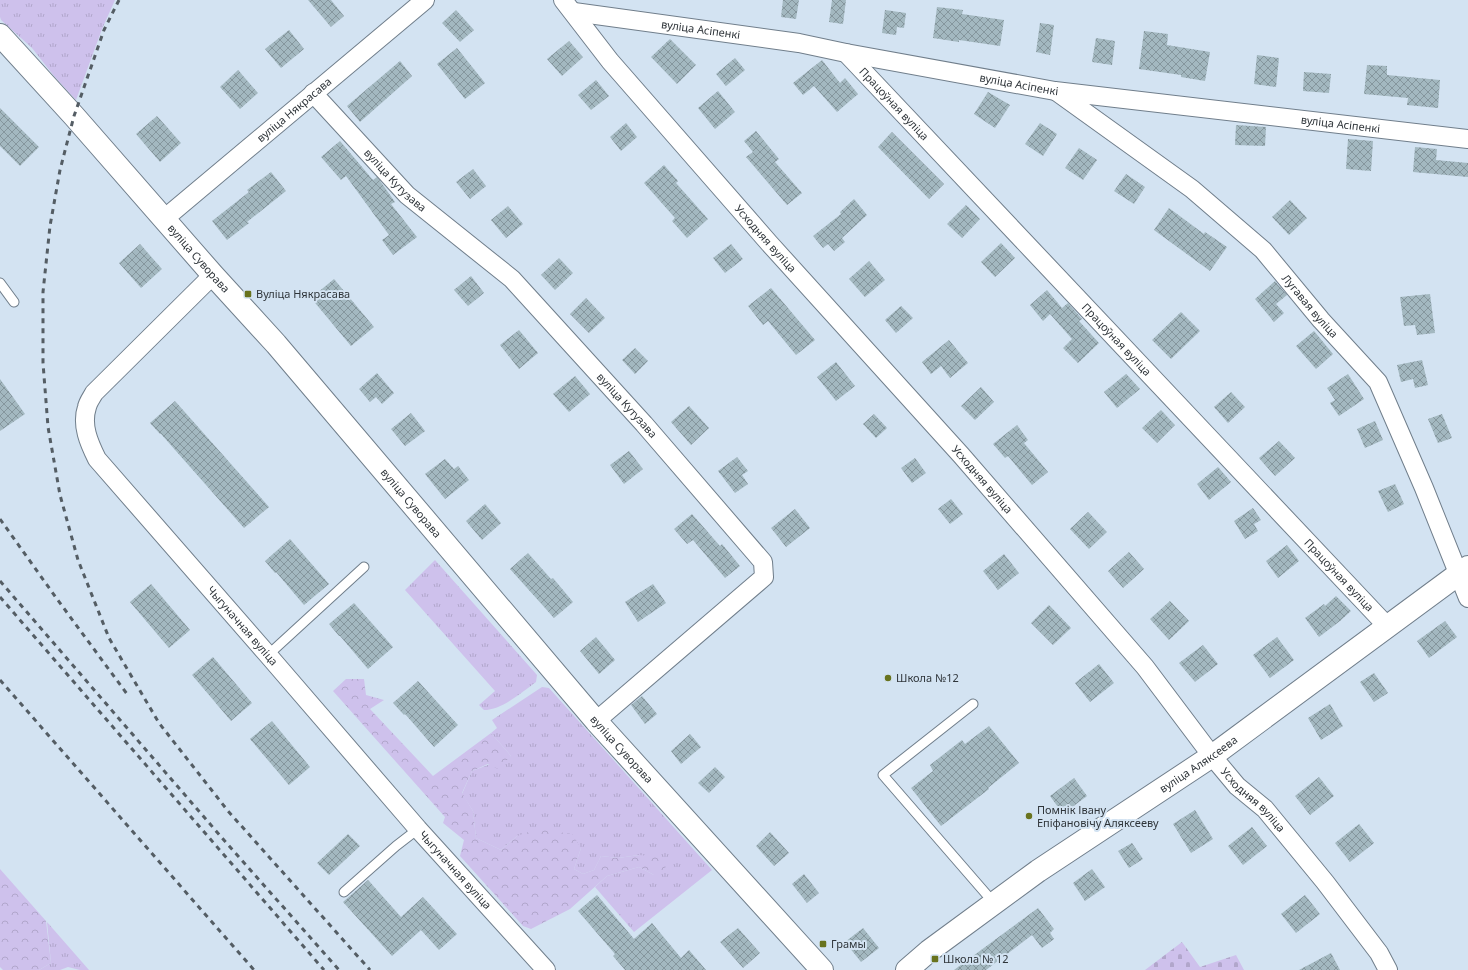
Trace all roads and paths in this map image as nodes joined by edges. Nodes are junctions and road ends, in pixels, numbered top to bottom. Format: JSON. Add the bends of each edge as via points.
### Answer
{"nodes":[{"id":1,"x":425,"y":0,"type":"edge"},
{"id":2,"x":568,"y":6,"type":"edge"},
{"id":3,"x":0,"y":35,"type":"edge"},
{"id":4,"x":846,"y":53,"type":"junction"},
{"id":5,"x":1055,"y":91,"type":"junction"},
{"id":6,"x":313,"y":93,"type":"junction"},
{"id":7,"x":1468,"y":139,"type":"edge"},
{"id":8,"x":164,"y":219,"type":"junction"},
{"id":9,"x":213,"y":275,"type":"junction"},
{"id":10,"x":0,"y":283,"type":"edge"},
{"id":11,"x":14,"y":302,"type":"dead end"},
{"id":12,"x":364,"y":567,"type":"dead end"},
{"id":13,"x":1463,"y":571,"type":"edge"},
{"id":14,"x":1468,"y":598,"type":"edge"},
{"id":15,"x":1387,"y":626,"type":"junction"},
{"id":16,"x":268,"y":655,"type":"junction"},
{"id":17,"x":973,"y":704,"type":"dead end"},
{"id":18,"x":596,"y":721,"type":"junction"},
{"id":19,"x":1212,"y":756,"type":"junction"},
{"id":20,"x":418,"y":830,"type":"junction"},
{"id":21,"x":344,"y":892,"type":"dead end"},
{"id":22,"x":994,"y":903,"type":"junction"},
{"id":23,"x":546,"y":970,"type":"edge"},
{"id":24,"x":822,"y":970,"type":"edge"},
{"id":25,"x":907,"y":970,"type":"edge"},
{"id":26,"x":1388,"y":970,"type":"edge"}],
"edges":[{"from":1,"to":6,"type":"street","name":"вуліца Някрасава"},
{"from":2,"to":4,"type":"street","name":"вуліца Асіпенкі","via":[[799,42]]},
{"from":2,"to":19,"type":"street","name":"Усходняя вуліца","via":[[610,61],[769,243],[961,454],[1145,667]]},
{"from":3,"to":8,"type":"street","name":"вуліца Суворава"},
{"from":4,"to":5,"type":"street","name":"вуліца Асіпенкі"},
{"from":4,"to":15,"type":"street","name":"Працоўная вуліца"},
{"from":5,"to":7,"type":"street","name":"вуліца Асіпенкі"},
{"from":5,"to":13,"type":"street","name":"Лугавая вуліца","via":[[1192,189],[1263,250],[1321,320],[1378,382]]},
{"from":6,"to":8,"type":"street","name":"вуліца Някрасава"},
{"from":6,"to":18,"type":"street","name":"вуліца Кутузава","via":[[407,195],[512,279],[644,424],[763,562],[764,577]]},
{"from":8,"to":9,"type":"street","name":"вуліца Суворава"},
{"from":9,"to":16,"type":"street","name":"Чыгуначная вуліца","via":[[94,393],[86,408],[85,425],[88,442],[97,459]]},
{"from":9,"to":18,"type":"street","name":"вуліца Суворава","via":[[276,344]]},
{"from":10,"to":11,"type":"lane"},
{"from":12,"to":16,"type":"lane"},
{"from":13,"to":14,"type":"street","name":"Лугавая вуліца"},
{"from":13,"to":15,"type":"street","name":"вуліца Аляксеева"},
{"from":15,"to":19,"type":"street","name":"вуліца Аляксеева"},
{"from":16,"to":20,"type":"street","name":"Чыгуначная вуліца"},
{"from":17,"to":22,"type":"lane","via":[[883,775]]},
{"from":18,"to":24,"type":"street","name":"вуліца Суворава"},
{"from":19,"to":22,"type":"street","name":"вуліца Аляксеева"},
{"from":19,"to":26,"type":"street","name":"Усходняя вуліца","via":[[1237,786],[1265,809],[1325,882],[1379,953]]},
{"from":20,"to":21,"type":"lane"},
{"from":20,"to":23,"type":"street","name":"Чыгуначная вуліца"},
{"from":22,"to":25,"type":"street","name":"вуліца Аляксеева"}]}
